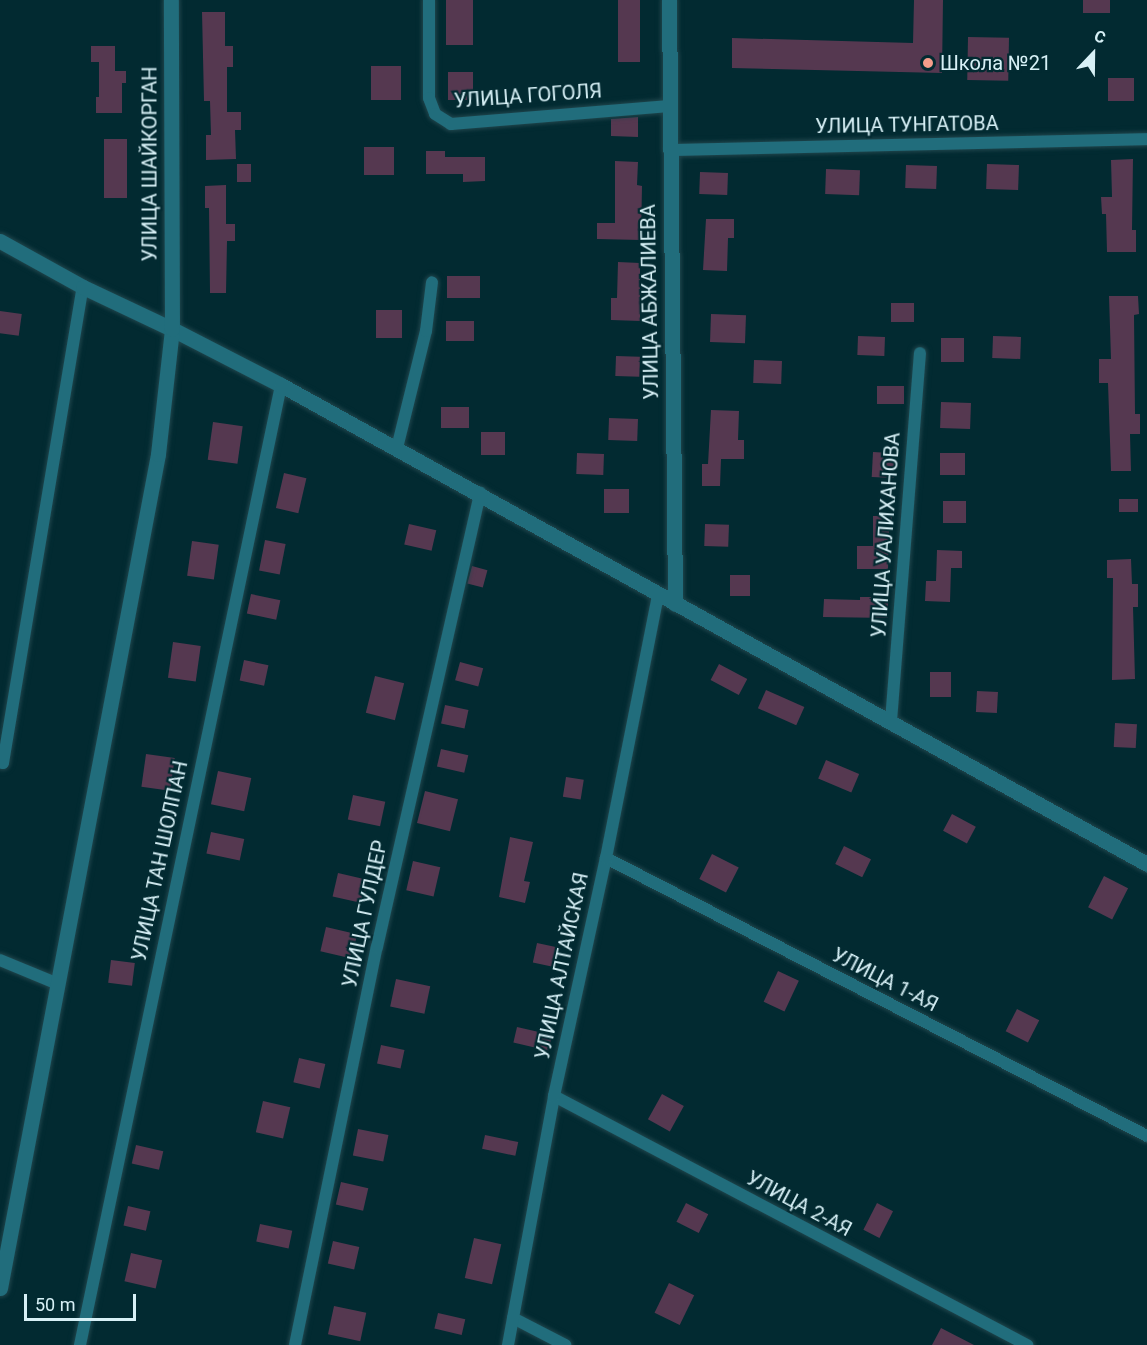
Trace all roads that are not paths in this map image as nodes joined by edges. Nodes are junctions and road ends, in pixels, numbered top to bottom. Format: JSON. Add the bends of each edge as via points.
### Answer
{"nodes":[{"id":1,"x":171,"y":0,"type":"edge"},
{"id":2,"x":429,"y":0,"type":"edge"},
{"id":3,"x":669,"y":0,"type":"edge"},
{"id":4,"x":669,"y":106,"type":"junction"},
{"id":5,"x":1147,"y":139,"type":"edge"},
{"id":6,"x":669,"y":150,"type":"junction"},
{"id":7,"x":0,"y":241,"type":"edge"},
{"id":8,"x":432,"y":282,"type":"dead end"},
{"id":9,"x":82,"y":287,"type":"junction"},
{"id":10,"x":172,"y":328,"type":"junction"},
{"id":11,"x":920,"y":353,"type":"dead end"},
{"id":12,"x":281,"y":385,"type":"junction"},
{"id":13,"x":398,"y":448,"type":"junction"},
{"id":14,"x":480,"y":493,"type":"junction"},
{"id":15,"x":658,"y":596,"type":"junction"},
{"id":16,"x":675,"y":604,"type":"junction"},
{"id":17,"x":891,"y":721,"type":"junction"},
{"id":18,"x":0,"y":762,"type":"edge"},
{"id":19,"x":606,"y":858,"type":"junction"},
{"id":20,"x":1147,"y":864,"type":"edge"},
{"id":21,"x":0,"y":960,"type":"edge"},
{"id":22,"x":58,"y":984,"type":"junction"},
{"id":23,"x":554,"y":1096,"type":"junction"},
{"id":24,"x":1147,"y":1136,"type":"edge"},
{"id":25,"x":0,"y":1288,"type":"edge"},
{"id":26,"x":513,"y":1318,"type":"junction"},
{"id":27,"x":80,"y":1345,"type":"edge"},
{"id":28,"x":295,"y":1345,"type":"edge"},
{"id":29,"x":508,"y":1345,"type":"edge"},
{"id":30,"x":565,"y":1345,"type":"edge"},
{"id":31,"x":1027,"y":1345,"type":"edge"}],
"edges":[{"from":1,"to":10,"type":"street","name":"УЛИЦА ШАЙКОРГАН"},
{"from":2,"to":4,"type":"street","name":"УЛИЦА ГОГОЛЯ","via":[[429,98],[435,114],[451,124]]},
{"from":3,"to":4,"type":"street","name":"УЛИЦА АБЖАЛИЕВА"},
{"from":4,"to":6,"type":"street","name":"УЛИЦА АБЖАЛИЕВА"},
{"from":5,"to":6,"type":"street","name":"УЛИЦА ТУНГАТОВА"},
{"from":6,"to":16,"type":"street","name":"УЛИЦА АБЖАЛИЕВА"},
{"from":7,"to":9,"type":"street"},
{"from":8,"to":13,"type":"street","via":[[426,331]]},
{"from":9,"to":10,"type":"street"},
{"from":9,"to":18,"type":"street","via":[[3,763]]},
{"from":10,"to":12,"type":"street"},
{"from":10,"to":22,"type":"street","name":"УЛИЦА ШАЙКОРГАН","via":[[158,454]]},
{"from":11,"to":17,"type":"street","name":"УЛИЦА УАЛИХАНОВА"},
{"from":12,"to":13,"type":"street"},
{"from":12,"to":27,"type":"street","name":"УЛИЦА ТАН ШОЛПАН"},
{"from":13,"to":14,"type":"street"},
{"from":14,"to":15,"type":"street"},
{"from":14,"to":28,"type":"street","name":"УЛИЦА ГУЛДЕР","via":[[377,947]]},
{"from":15,"to":16,"type":"street"},
{"from":15,"to":19,"type":"street","name":"УЛИЦА АЛТАЙСКАЯ"},
{"from":16,"to":17,"type":"street"},
{"from":17,"to":20,"type":"street"},
{"from":19,"to":23,"type":"street","name":"УЛИЦА АЛТАЙСКАЯ"},
{"from":19,"to":24,"type":"street","name":"УЛИЦА 1-АЯ"},
{"from":21,"to":22,"type":"street"},
{"from":22,"to":25,"type":"street","name":"УЛИЦА ШАЙКОРГАН"},
{"from":23,"to":26,"type":"street","name":"УЛИЦА АЛТАЙСКАЯ"},
{"from":23,"to":31,"type":"street","name":"УЛИЦА 2-АЯ"},
{"from":26,"to":29,"type":"street","name":"УЛИЦА АЛТАЙСКАЯ"},
{"from":26,"to":30,"type":"street"}]}
